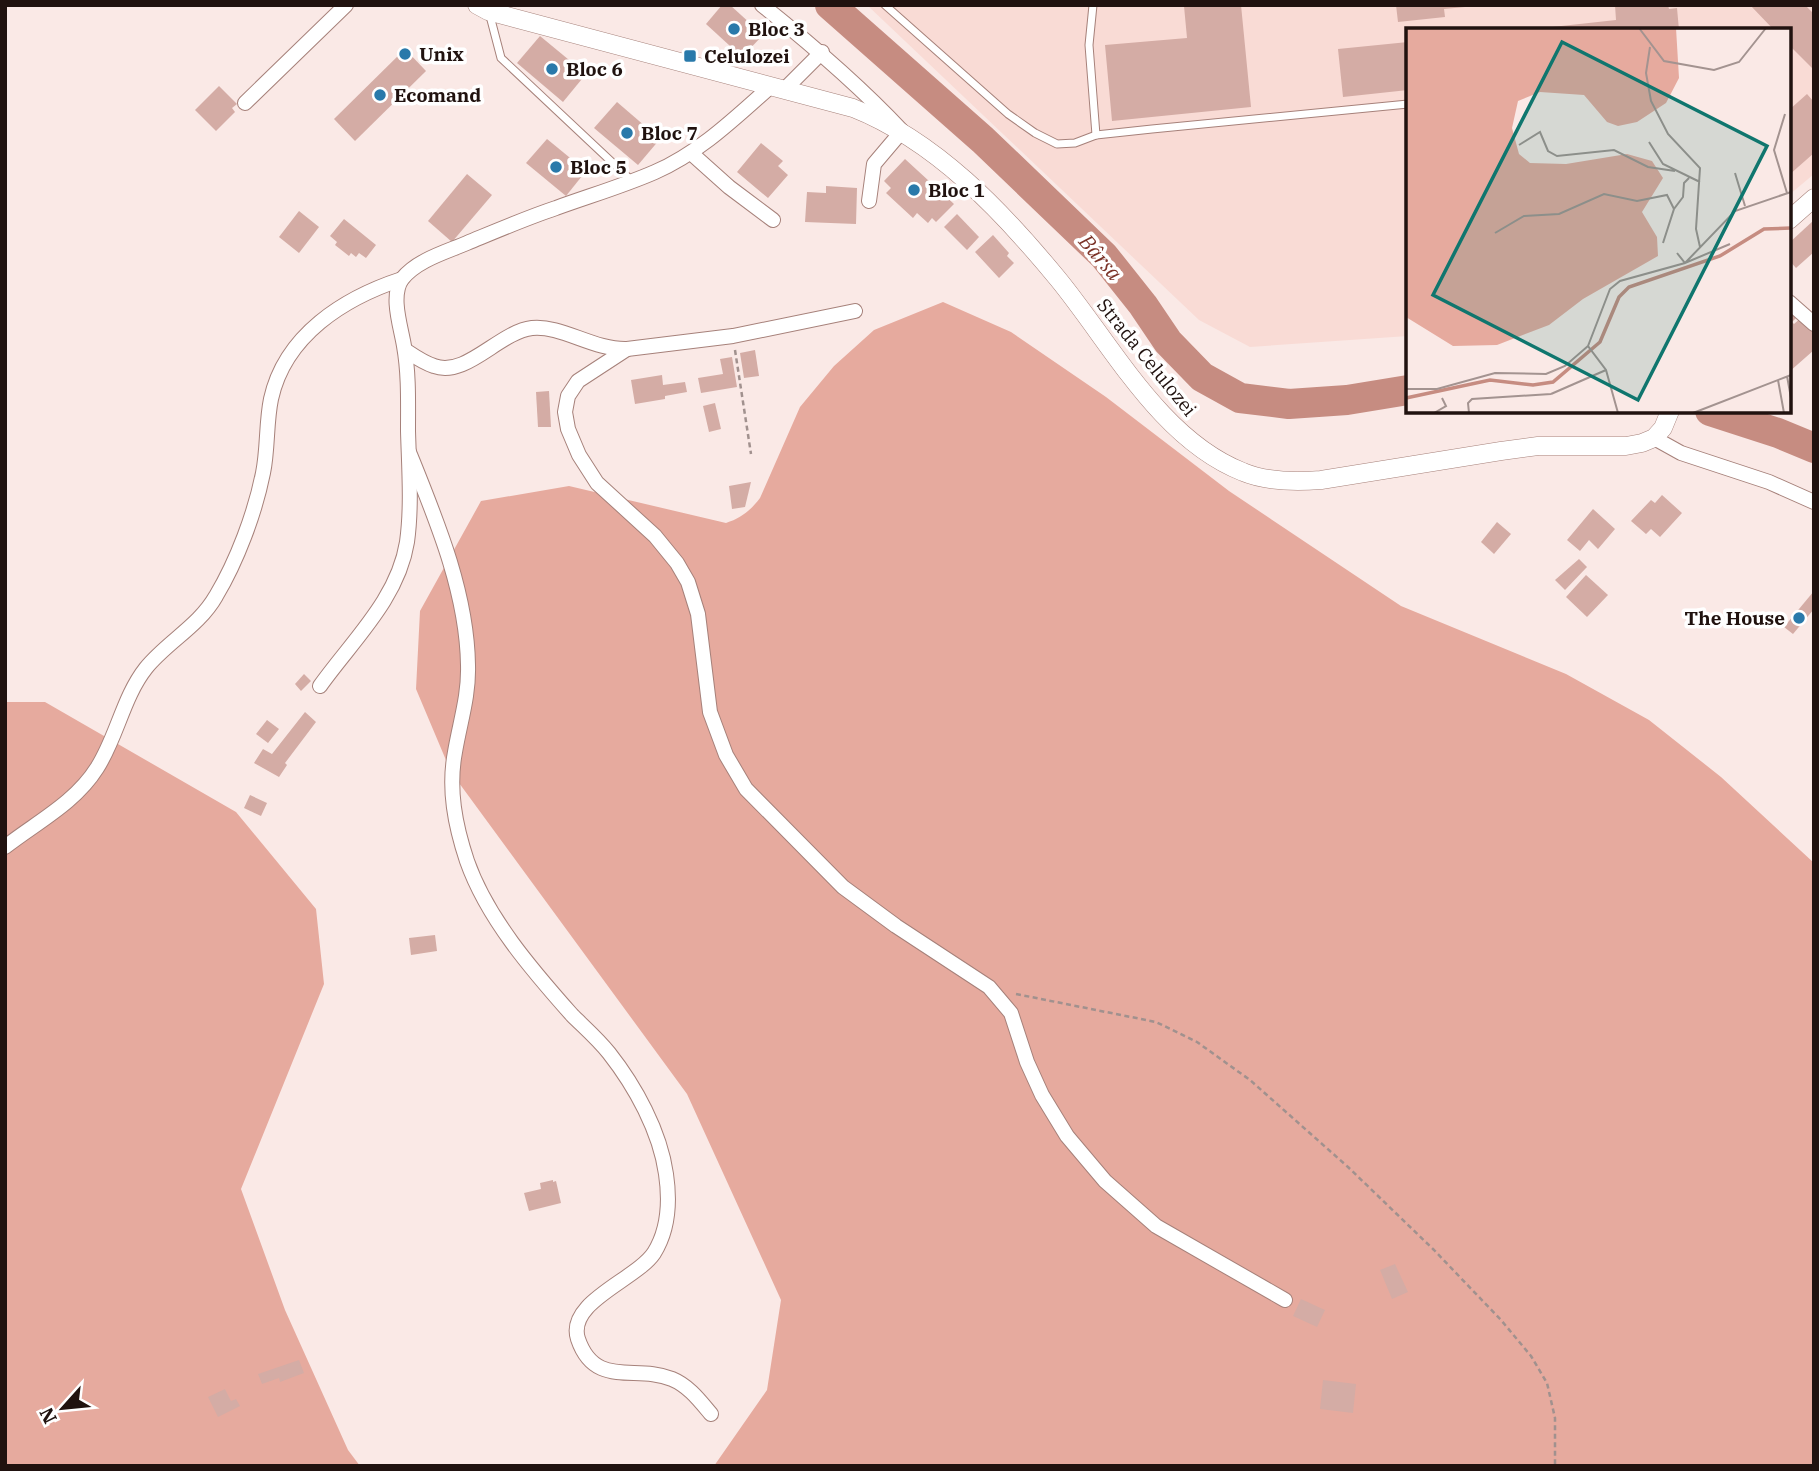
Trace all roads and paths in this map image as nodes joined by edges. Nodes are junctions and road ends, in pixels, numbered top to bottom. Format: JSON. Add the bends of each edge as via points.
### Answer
{"nodes":[{"id":1,"x":346,"y":5,"type":"edge"},
{"id":2,"x":762,"y":5,"type":"edge"},
{"id":3,"x":886,"y":5,"type":"edge"},
{"id":4,"x":1093,"y":5,"type":"edge"},
{"id":5,"x":483,"y":8,"type":"edge"},
{"id":6,"x":822,"y":52,"type":"junction"},
{"id":7,"x":777,"y":89,"type":"junction"},
{"id":8,"x":245,"y":103,"type":"dead end"},
{"id":9,"x":1406,"y":104,"type":"edge"},
{"id":10,"x":902,"y":131,"type":"junction"},
{"id":11,"x":1096,"y":135,"type":"junction"},
{"id":12,"x":691,"y":153,"type":"junction"},
{"id":13,"x":632,"y":181,"type":"junction"},
{"id":14,"x":1814,"y":198,"type":"edge"},
{"id":15,"x":869,"y":201,"type":"dead end"},
{"id":16,"x":1791,"y":218,"type":"edge"},
{"id":17,"x":773,"y":220,"type":"dead end"},
{"id":18,"x":402,"y":279,"type":"junction"},
{"id":19,"x":1791,"y":304,"type":"edge"},
{"id":20,"x":855,"y":310,"type":"dead end"},
{"id":21,"x":1814,"y":324,"type":"edge"},
{"id":22,"x":733,"y":336,"type":"junction"},
{"id":23,"x":627,"y":349,"type":"junction"},
{"id":24,"x":405,"y":350,"type":"junction"},
{"id":25,"x":1663,"y":426,"type":"edge"},
{"id":26,"x":409,"y":452,"type":"junction"},
{"id":27,"x":751,"y":454,"type":"dead end"},
{"id":28,"x":1814,"y":502,"type":"edge"},
{"id":29,"x":320,"y":686,"type":"dead end"},
{"id":30,"x":5,"y":847,"type":"edge"},
{"id":31,"x":1015,"y":994,"type":"dead end"},
{"id":32,"x":1285,"y":1300,"type":"dead end"},
{"id":33,"x":711,"y":1414,"type":"dead end"},
{"id":34,"x":1555,"y":1466,"type":"edge"}],
"edges":[{"from":1,"to":8,"type":"street"},
{"from":2,"to":6,"type":"street","name":"Strada Celulozei"},
{"from":3,"to":11,"type":"lane","via":[[1035,133],[1057,144]]},
{"from":4,"to":11,"type":"lane","via":[[1090,45]]},
{"from":5,"to":7,"type":"street","name":"Strada Celulozei"},
{"from":5,"to":13,"type":"lane","name":"Strada Celulozei","via":[[501,58]]},
{"from":6,"to":7,"type":"street"},
{"from":6,"to":10,"type":"street","name":"Strada Celulozei"},
{"from":7,"to":10,"type":"street","name":"Strada Celulozei","via":[[853,108]]},
{"from":7,"to":12,"type":"street"},
{"from":9,"to":11,"type":"lane"},
{"from":10,"to":15,"type":"street","via":[[873,164]]},
{"from":10,"to":25,"type":"street","name":"Strada Celulozei","via":[[965,180],[1009,223],[1168,420],[1194,444],[1245,473],[1297,482],[1501,451],[1626,446],[1643,443]]},
{"from":12,"to":13,"type":"street"},
{"from":12,"to":17,"type":"street"},
{"from":13,"to":18,"type":"street","via":[[440,255]]},
{"from":14,"to":16,"type":"street"},
{"from":18,"to":24,"type":"street","via":[[397,293]]},
{"from":18,"to":30,"type":"street","via":[[378,287],[320,320],[296,346],[271,399],[264,470],[255,506],[215,598],[133,687],[110,746],[90,778],[54,813]]},
{"from":19,"to":21,"type":"street"},
{"from":20,"to":22,"type":"street"},
{"from":22,"to":23,"type":"street"},
{"from":22,"to":27,"type":"path"},
{"from":23,"to":24,"type":"street","via":[[534,328],[506,337],[449,369]]},
{"from":23,"to":32,"type":"street","via":[[578,381],[568,396],[568,429],[597,483],[655,536],[688,582],[698,614],[710,712],[726,755],[747,789],[843,887],[989,987],[1012,1013],[1027,1062],[1067,1136],[1105,1181],[1156,1226]]},
{"from":24,"to":26,"type":"street"},
{"from":25,"to":28,"type":"street","via":[[1681,453]]},
{"from":26,"to":29,"type":"street","via":[[407,542],[401,565],[387,595]]},
{"from":26,"to":33,"type":"street","via":[[442,537],[464,621],[466,705],[454,753],[451,796],[467,861],[510,938],[608,1052],[637,1095],[666,1170],[669,1199],[664,1234],[653,1256],[584,1308],[577,1321],[577,1337],[597,1367],[672,1379],[695,1394]]},
{"from":31,"to":34,"type":"path","via":[[1156,1022],[1197,1041],[1250,1080],[1434,1250],[1531,1356],[1547,1383],[1555,1418]]}]}
